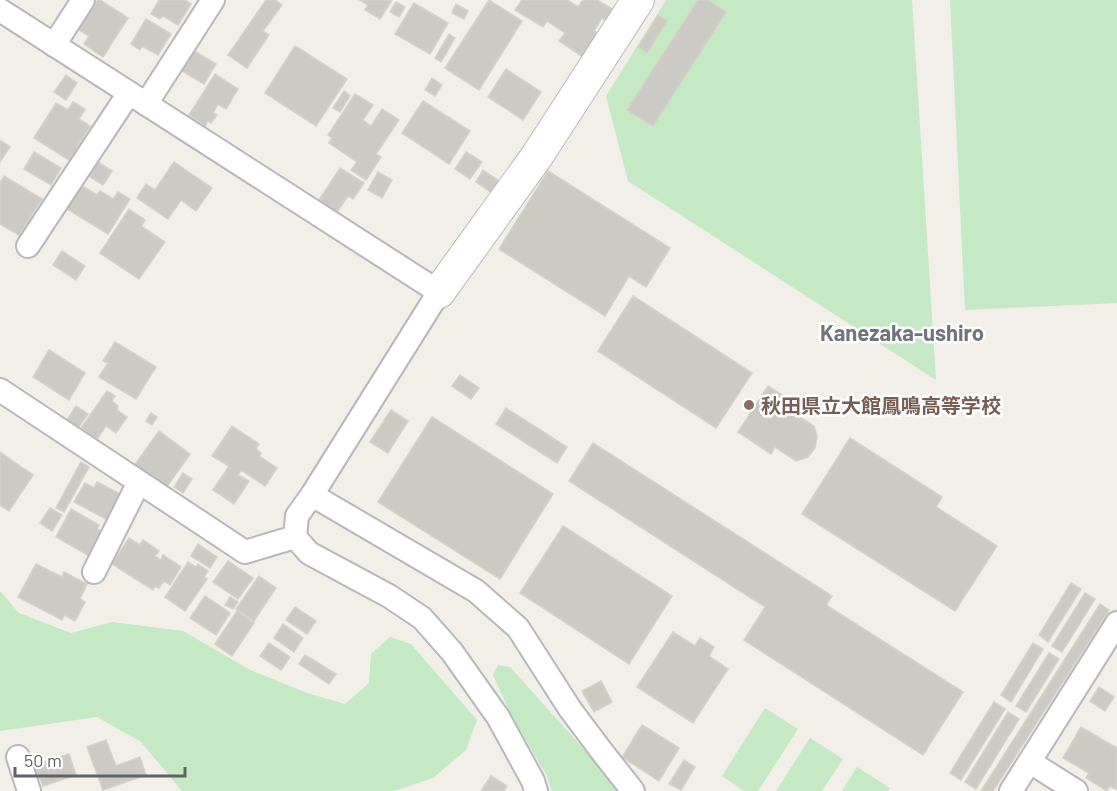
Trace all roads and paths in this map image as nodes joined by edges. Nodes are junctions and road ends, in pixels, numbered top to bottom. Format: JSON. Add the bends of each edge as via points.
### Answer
{"nodes":[{"id":1,"x":83,"y":0,"type":"edge"},
{"id":2,"x":213,"y":0,"type":"edge"},
{"id":3,"x":638,"y":0,"type":"edge"},
{"id":4,"x":0,"y":10,"type":"edge"},
{"id":5,"x":54,"y":45,"type":"junction"},
{"id":6,"x":137,"y":98,"type":"junction"},
{"id":7,"x":28,"y":246,"type":"dead end"},
{"id":8,"x":439,"y":292,"type":"junction"},
{"id":9,"x":0,"y":390,"type":"edge"},
{"id":10,"x":139,"y":482,"type":"junction"},
{"id":11,"x":312,"y":495,"type":"junction"},
{"id":12,"x":295,"y":537,"type":"junction"},
{"id":13,"x":94,"y":572,"type":"dead end"},
{"id":14,"x":1117,"y":622,"type":"edge"},
{"id":15,"x":18,"y":757,"type":"dead end"},
{"id":16,"x":1030,"y":762,"type":"junction"},
{"id":17,"x":29,"y":791,"type":"edge"},
{"id":18,"x":536,"y":791,"type":"edge"},
{"id":19,"x":633,"y":791,"type":"edge"},
{"id":20,"x":1011,"y":791,"type":"edge"},
{"id":21,"x":1076,"y":791,"type":"edge"}],
"edges":[{"from":1,"to":5,"type":"street"},
{"from":2,"to":6,"type":"street"},
{"from":3,"to":8,"type":"street","via":[[537,156]]},
{"from":4,"to":5,"type":"street"},
{"from":5,"to":6,"type":"street"},
{"from":6,"to":7,"type":"street"},
{"from":6,"to":8,"type":"street"},
{"from":8,"to":11,"type":"street"},
{"from":9,"to":10,"type":"street"},
{"from":10,"to":12,"type":"street","via":[[245,552]]},
{"from":10,"to":13,"type":"street"},
{"from":11,"to":12,"type":"street","via":[[297,516]]},
{"from":11,"to":19,"type":"street","via":[[476,591],[518,628],[570,709]]},
{"from":12,"to":18,"type":"street","via":[[309,553],[422,618],[452,652],[498,717]]},
{"from":14,"to":16,"type":"street"},
{"from":15,"to":17,"type":"street"},
{"from":16,"to":20,"type":"street"},
{"from":16,"to":21,"type":"street"}]}
